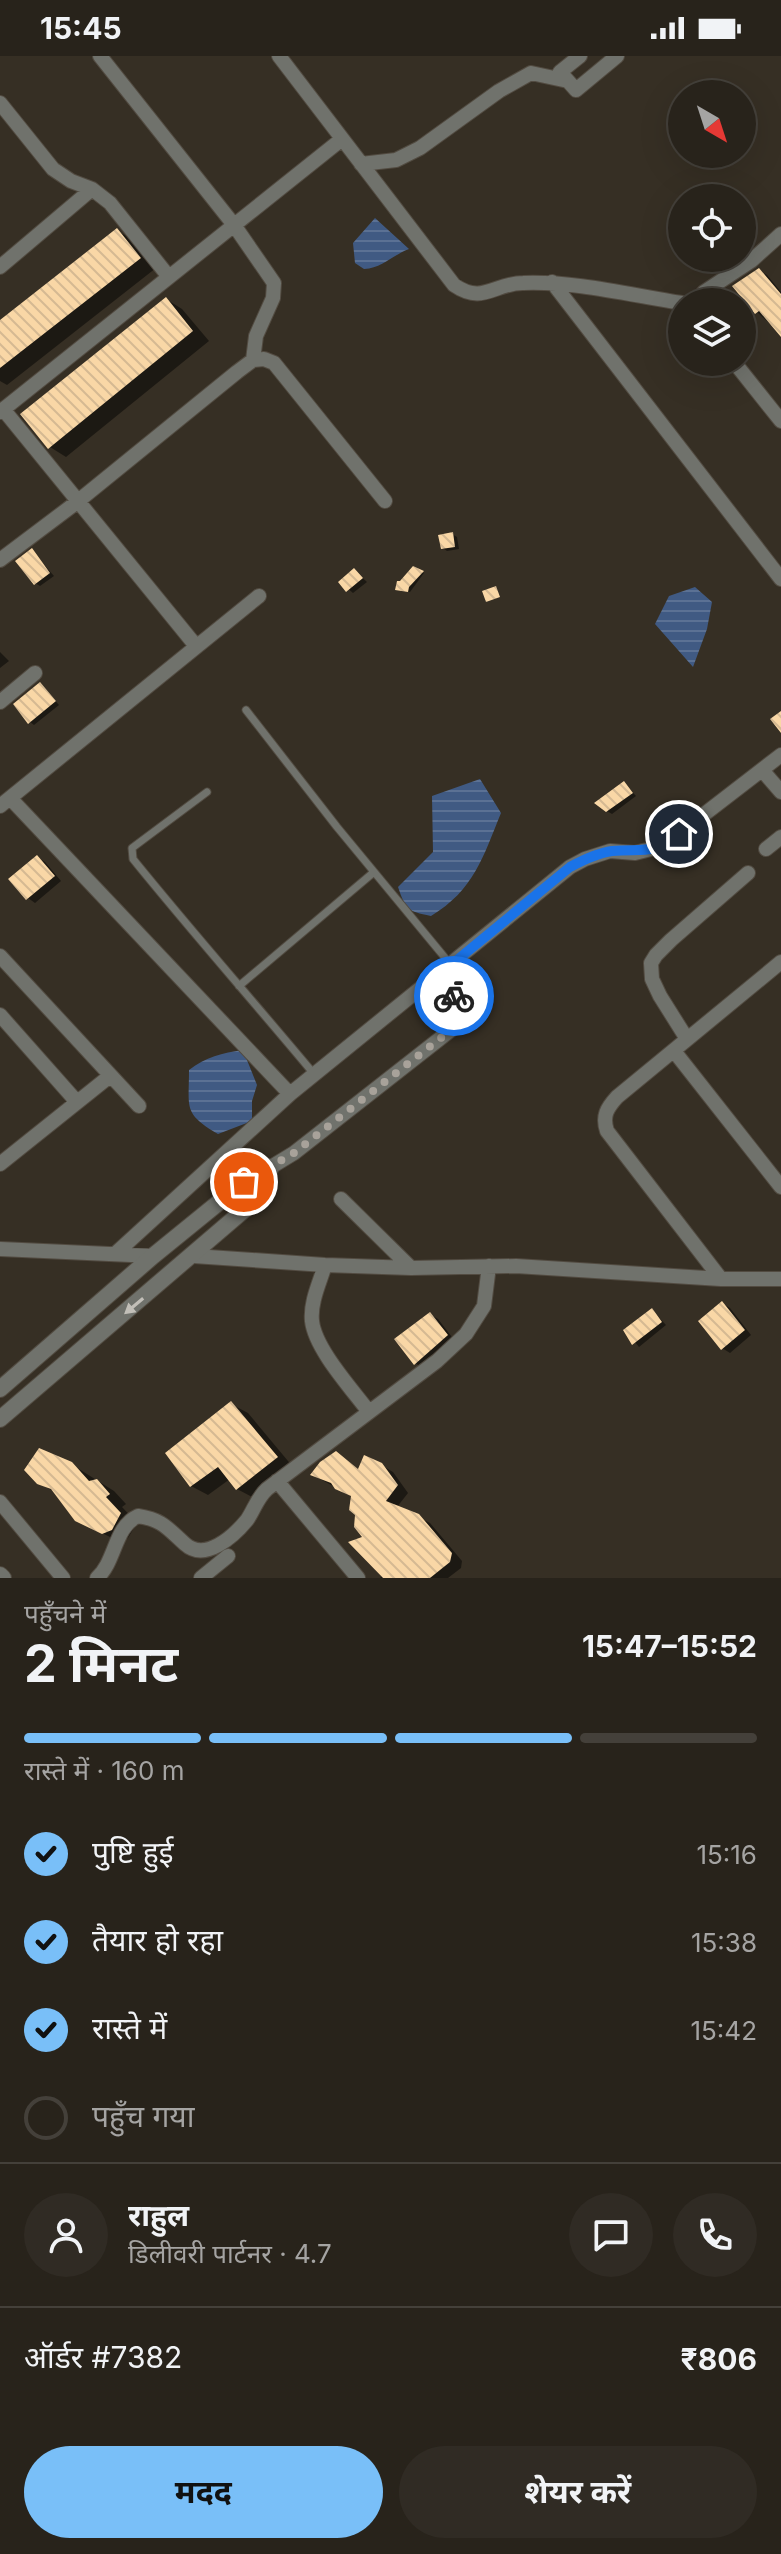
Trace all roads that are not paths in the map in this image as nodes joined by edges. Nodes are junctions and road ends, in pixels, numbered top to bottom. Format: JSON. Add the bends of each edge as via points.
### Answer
{"nodes":[{"id":1,"x":100,"y":56,"type":"edge"},
{"id":2,"x":279,"y":56,"type":"edge"},
{"id":3,"x":580,"y":56,"type":"edge"},
{"id":4,"x":617,"y":56,"type":"edge"},
{"id":5,"x":568,"y":81,"type":"junction"},
{"id":6,"x":0,"y":103,"type":"edge"},
{"id":7,"x":342,"y":139,"type":"junction"},
{"id":8,"x":361,"y":164,"type":"junction"},
{"id":9,"x":92,"y":189,"type":"junction"},
{"id":10,"x":234,"y":225,"type":"junction"},
{"id":11,"x":781,"y":234,"type":"edge"},
{"id":12,"x":0,"y":267,"type":"edge"},
{"id":13,"x":169,"y":277,"type":"junction"},
{"id":14,"x":552,"y":282,"type":"junction"},
{"id":15,"x":712,"y":288,"type":"edge"},
{"id":16,"x":668,"y":301,"type":"edge"},
{"id":17,"x":253,"y":360,"type":"junction"},
{"id":18,"x":746,"y":376,"type":"edge"},
{"id":19,"x":2,"y":410,"type":"edge"},
{"id":20,"x":779,"y":413,"type":"edge"},
{"id":21,"x":385,"y":501,"type":"dead end"},
{"id":22,"x":77,"y":502,"type":"junction"},
{"id":23,"x":0,"y":560,"type":"edge"},
{"id":24,"x":781,"y":579,"type":"edge"},
{"id":25,"x":259,"y":596,"type":"dead end"},
{"id":26,"x":196,"y":646,"type":"junction"},
{"id":27,"x":35,"y":673,"type":"dead end"},
{"id":28,"x":0,"y":702,"type":"edge"},
{"id":29,"x":246,"y":710,"type":"dead end"},
{"id":30,"x":781,"y":755,"type":"edge"},
{"id":31,"x":762,"y":770,"type":"junction"},
{"id":32,"x":207,"y":792,"type":"dead end"},
{"id":33,"x":781,"y":792,"type":"edge"},
{"id":34,"x":5,"y":802,"type":"edge"},
{"id":35,"x":781,"y":837,"type":"edge"},
{"id":36,"x":766,"y":849,"type":"dead end"},
{"id":37,"x":374,"y":872,"type":"junction"},
{"id":38,"x":748,"y":873,"type":"dead end"},
{"id":39,"x":0,"y":956,"type":"edge"},
{"id":40,"x":781,"y":962,"type":"edge"},
{"id":41,"x":451,"y":965,"type":"junction"},
{"id":42,"x":239,"y":986,"type":"junction"},
{"id":43,"x":0,"y":1015,"type":"edge"},
{"id":44,"x":687,"y":1039,"type":"junction"},
{"id":45,"x":674,"y":1051,"type":"junction"},
{"id":46,"x":314,"y":1074,"type":"junction"},
{"id":47,"x":110,"y":1076,"type":"junction"},
{"id":48,"x":290,"y":1094,"type":"junction"},
{"id":49,"x":77,"y":1102,"type":"junction"},
{"id":50,"x":139,"y":1106,"type":"dead end"},
{"id":51,"x":0,"y":1164,"type":"edge"},
{"id":52,"x":271,"y":1167,"type":"junction"},
{"id":53,"x":781,"y":1186,"type":"edge"},
{"id":54,"x":341,"y":1199,"type":"dead end"},
{"id":55,"x":0,"y":1249,"type":"edge"},
{"id":56,"x":115,"y":1254,"type":"junction"},
{"id":57,"x":153,"y":1256,"type":"junction"},
{"id":58,"x":194,"y":1256,"type":"junction"},
{"id":59,"x":325,"y":1265,"type":"junction"},
{"id":60,"x":489,"y":1266,"type":"junction"},
{"id":61,"x":411,"y":1268,"type":"junction"},
{"id":62,"x":721,"y":1279,"type":"junction"},
{"id":63,"x":781,"y":1279,"type":"edge"},
{"id":64,"x":0,"y":1389,"type":"edge"},
{"id":65,"x":369,"y":1412,"type":"junction"},
{"id":66,"x":0,"y":1419,"type":"edge"},
{"id":67,"x":277,"y":1481,"type":"junction"},
{"id":68,"x":0,"y":1502,"type":"edge"},
{"id":69,"x":228,"y":1556,"type":"dead end"},
{"id":70,"x":63,"y":1578,"type":"edge"},
{"id":71,"x":97,"y":1578,"type":"edge"},
{"id":72,"x":201,"y":1578,"type":"edge"},
{"id":73,"x":358,"y":1578,"type":"edge"}],
"edges":[{"from":1,"to":10,"type":"street"},
{"from":2,"to":7,"type":"street"},
{"from":3,"to":5,"type":"street"},
{"from":4,"to":5,"type":"street"},
{"from":5,"to":8,"type":"street","via":[[531,73],[420,148],[396,160]]},
{"from":6,"to":9,"type":"street","via":[[53,169]]},
{"from":7,"to":8,"type":"street"},
{"from":7,"to":10,"type":"street"},
{"from":8,"to":14,"type":"street","via":[[465,293]]},
{"from":9,"to":12,"type":"street"},
{"from":9,"to":13,"type":"street","via":[[110,203]]},
{"from":10,"to":13,"type":"street"},
{"from":10,"to":17,"type":"street","via":[[274,283]]},
{"from":11,"to":15,"type":"street"},
{"from":13,"to":19,"type":"street"},
{"from":14,"to":16,"type":"street"},
{"from":14,"to":24,"type":"street"},
{"from":17,"to":21,"type":"street","via":[[274,363]]},
{"from":17,"to":22,"type":"street"},
{"from":18,"to":20,"type":"street"},
{"from":19,"to":22,"type":"street"},
{"from":22,"to":23,"type":"street"},
{"from":22,"to":26,"type":"street"},
{"from":25,"to":26,"type":"street"},
{"from":26,"to":34,"type":"street"},
{"from":27,"to":28,"type":"street"},
{"from":29,"to":37,"type":"lane"},
{"from":30,"to":31,"type":"street"},
{"from":31,"to":33,"type":"street"},
{"from":31,"to":41,"type":"street","via":[[663,846],[635,853],[610,851],[570,867]]},
{"from":32,"to":42,"type":"lane","via":[[131,853]]},
{"from":34,"to":48,"type":"street"},
{"from":35,"to":36,"type":"street"},
{"from":37,"to":41,"type":"lane"},
{"from":37,"to":42,"type":"lane"},
{"from":38,"to":44,"type":"street","via":[[651,963],[660,996]]},
{"from":39,"to":47,"type":"street"},
{"from":40,"to":44,"type":"street"},
{"from":41,"to":46,"type":"street"},
{"from":41,"to":52,"type":"street","via":[[456,1026]]},
{"from":42,"to":46,"type":"lane"},
{"from":43,"to":49,"type":"street"},
{"from":44,"to":45,"type":"street"},
{"from":45,"to":53,"type":"street"},
{"from":45,"to":62,"type":"street","via":[[617,1097],[604,1122]]},
{"from":46,"to":48,"type":"street"},
{"from":47,"to":49,"type":"street"},
{"from":47,"to":50,"type":"street"},
{"from":48,"to":56,"type":"street"},
{"from":49,"to":51,"type":"street"},
{"from":52,"to":57,"type":"street","via":[[244,1182]]},
{"from":52,"to":58,"type":"street","via":[[258,1198]]},
{"from":54,"to":61,"type":"street"},
{"from":55,"to":56,"type":"street"},
{"from":56,"to":57,"type":"street"},
{"from":57,"to":64,"type":"street"},
{"from":58,"to":59,"type":"street"},
{"from":58,"to":66,"type":"street","one_way":true},
{"from":59,"to":61,"type":"street"},
{"from":59,"to":65,"type":"street","via":[[313,1304],[315,1332]]},
{"from":60,"to":61,"type":"street"},
{"from":60,"to":62,"type":"street"},
{"from":60,"to":65,"type":"street","via":[[484,1306],[472,1326],[437,1361]]},
{"from":62,"to":63,"type":"street"},
{"from":65,"to":67,"type":"street"},
{"from":67,"to":71,"type":"street","via":[[240,1527],[208,1551],[188,1547],[162,1522],[131,1519]]},
{"from":67,"to":73,"type":"street"},
{"from":68,"to":70,"type":"street"},
{"from":69,"to":72,"type":"street"}]}
